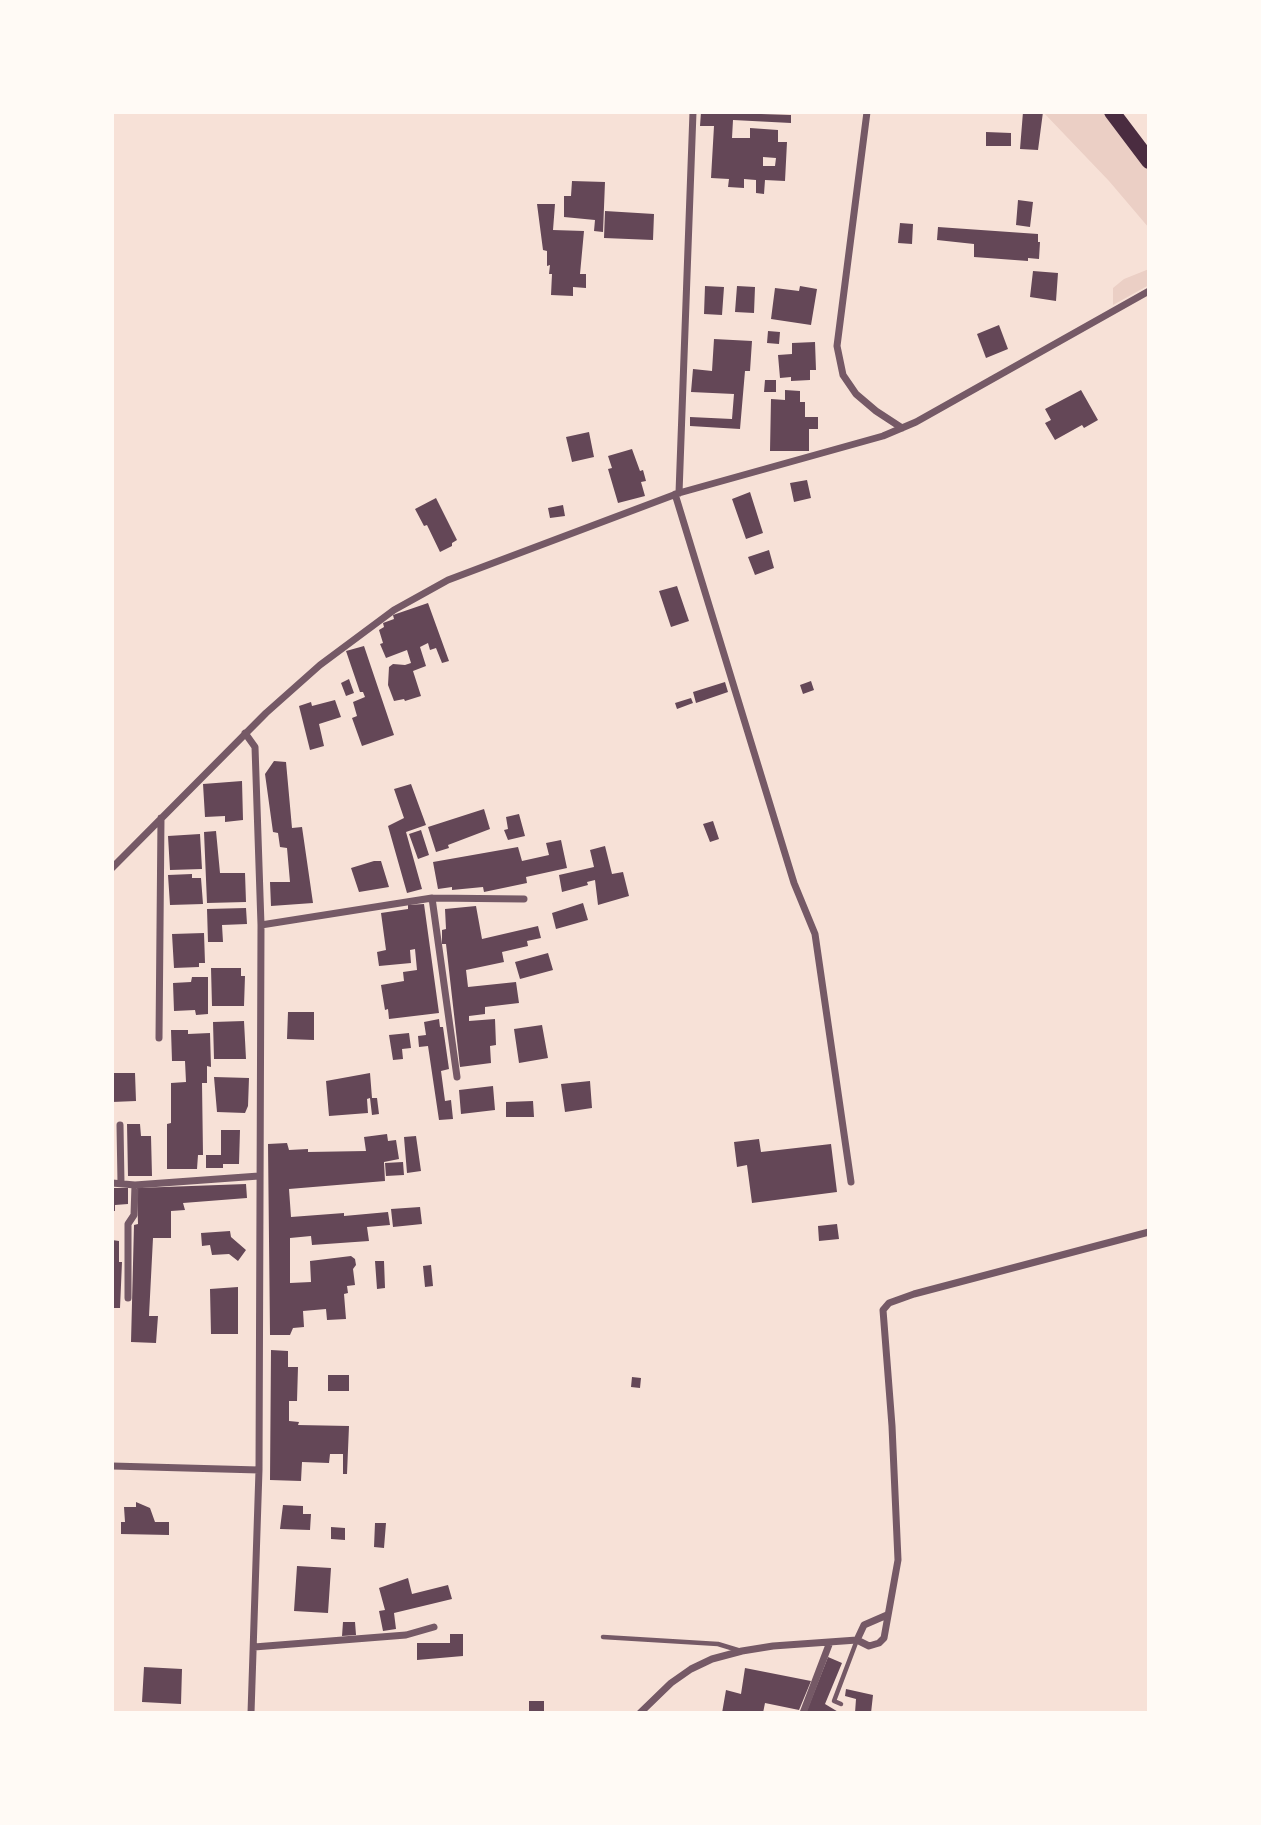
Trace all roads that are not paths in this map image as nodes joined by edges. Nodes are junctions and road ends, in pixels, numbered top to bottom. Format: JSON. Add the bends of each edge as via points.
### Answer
{"nodes":[{"id":1,"x":693,"y":112,"type":"edge"},
{"id":2,"x":867,"y":112,"type":"edge"},
{"id":3,"x":1112,"y":112,"type":"edge"},
{"id":4,"x":1118,"y":112,"type":"edge"},
{"id":5,"x":1149,"y":141,"type":"edge"},
{"id":6,"x":1149,"y":160,"type":"edge"},
{"id":7,"x":1149,"y":291,"type":"edge"},
{"id":8,"x":902,"y":428,"type":"junction"},
{"id":9,"x":677,"y":494,"type":"junction"},
{"id":10,"x":245,"y":733,"type":"junction"},
{"id":11,"x":161,"y":817,"type":"junction"},
{"id":12,"x":112,"y":868,"type":"edge"},
{"id":13,"x":432,"y":898,"type":"junction"},
{"id":14,"x":524,"y":900,"type":"dead end"},
{"id":15,"x":261,"y":925,"type":"junction"},
{"id":16,"x":159,"y":1038,"type":"dead end"},
{"id":17,"x":457,"y":1077,"type":"dead end"},
{"id":18,"x":120,"y":1125,"type":"dead end"},
{"id":19,"x":260,"y":1176,"type":"junction"},
{"id":20,"x":851,"y":1182,"type":"dead end"},
{"id":21,"x":116,"y":1183,"type":"edge"},
{"id":22,"x":135,"y":1185,"type":"junction"},
{"id":23,"x":1149,"y":1232,"type":"edge"},
{"id":24,"x":128,"y":1298,"type":"dead end"},
{"id":25,"x":112,"y":1466,"type":"edge"},
{"id":26,"x":259,"y":1470,"type":"junction"},
{"id":27,"x":887,"y":1615,"type":"junction"},
{"id":28,"x":434,"y":1627,"type":"dead end"},
{"id":29,"x":603,"y":1637,"type":"dead end"},
{"id":30,"x":857,"y":1640,"type":"junction"},
{"id":31,"x":830,"y":1642,"type":"junction"},
{"id":32,"x":254,"y":1647,"type":"junction"},
{"id":33,"x":742,"y":1651,"type":"junction"},
{"id":34,"x":841,"y":1704,"type":"dead end"},
{"id":35,"x":251,"y":1713,"type":"edge"},
{"id":36,"x":640,"y":1713,"type":"edge"},
{"id":37,"x":803,"y":1713,"type":"edge"}],
"edges":[{"from":1,"to":9,"type":"street"},
{"from":2,"to":8,"type":"street","via":[[837,346],[843,375],[856,394]]},
{"from":3,"to":6,"type":"highway"},
{"from":4,"to":5,"type":"highway"},
{"from":7,"to":8,"type":"street"},
{"from":8,"to":9,"type":"street"},
{"from":9,"to":10,"type":"street","via":[[448,579],[394,610],[320,665]]},
{"from":9,"to":20,"type":"street","via":[[794,883],[815,934]]},
{"from":10,"to":11,"type":"street"},
{"from":10,"to":15,"type":"street","via":[[255,747]]},
{"from":11,"to":12,"type":"street"},
{"from":11,"to":16,"type":"street"},
{"from":13,"to":14,"type":"street"},
{"from":13,"to":15,"type":"street"},
{"from":13,"to":17,"type":"street"},
{"from":15,"to":19,"type":"street"},
{"from":18,"to":21,"type":"street"},
{"from":19,"to":22,"type":"street"},
{"from":19,"to":26,"type":"street"},
{"from":21,"to":22,"type":"street"},
{"from":22,"to":24,"type":"street","via":[[134,1215],[128,1224]]},
{"from":23,"to":27,"type":"street","via":[[914,1294],[883,1310],[898,1560]]},
{"from":25,"to":26,"type":"street"},
{"from":26,"to":32,"type":"street"},
{"from":27,"to":30,"type":"street","via":[[864,1625]]},
{"from":27,"to":30,"type":"street","via":[[879,1643],[869,1646]]},
{"from":28,"to":32,"type":"street","via":[[406,1635]]},
{"from":29,"to":33,"type":"lane","via":[[718,1644]]},
{"from":30,"to":31,"type":"street"},
{"from":30,"to":34,"type":"lane","via":[[834,1701]]},
{"from":31,"to":33,"type":"street"},
{"from":31,"to":37,"type":"street"},
{"from":32,"to":35,"type":"street"},
{"from":33,"to":36,"type":"street","via":[[691,1669]]}]}
